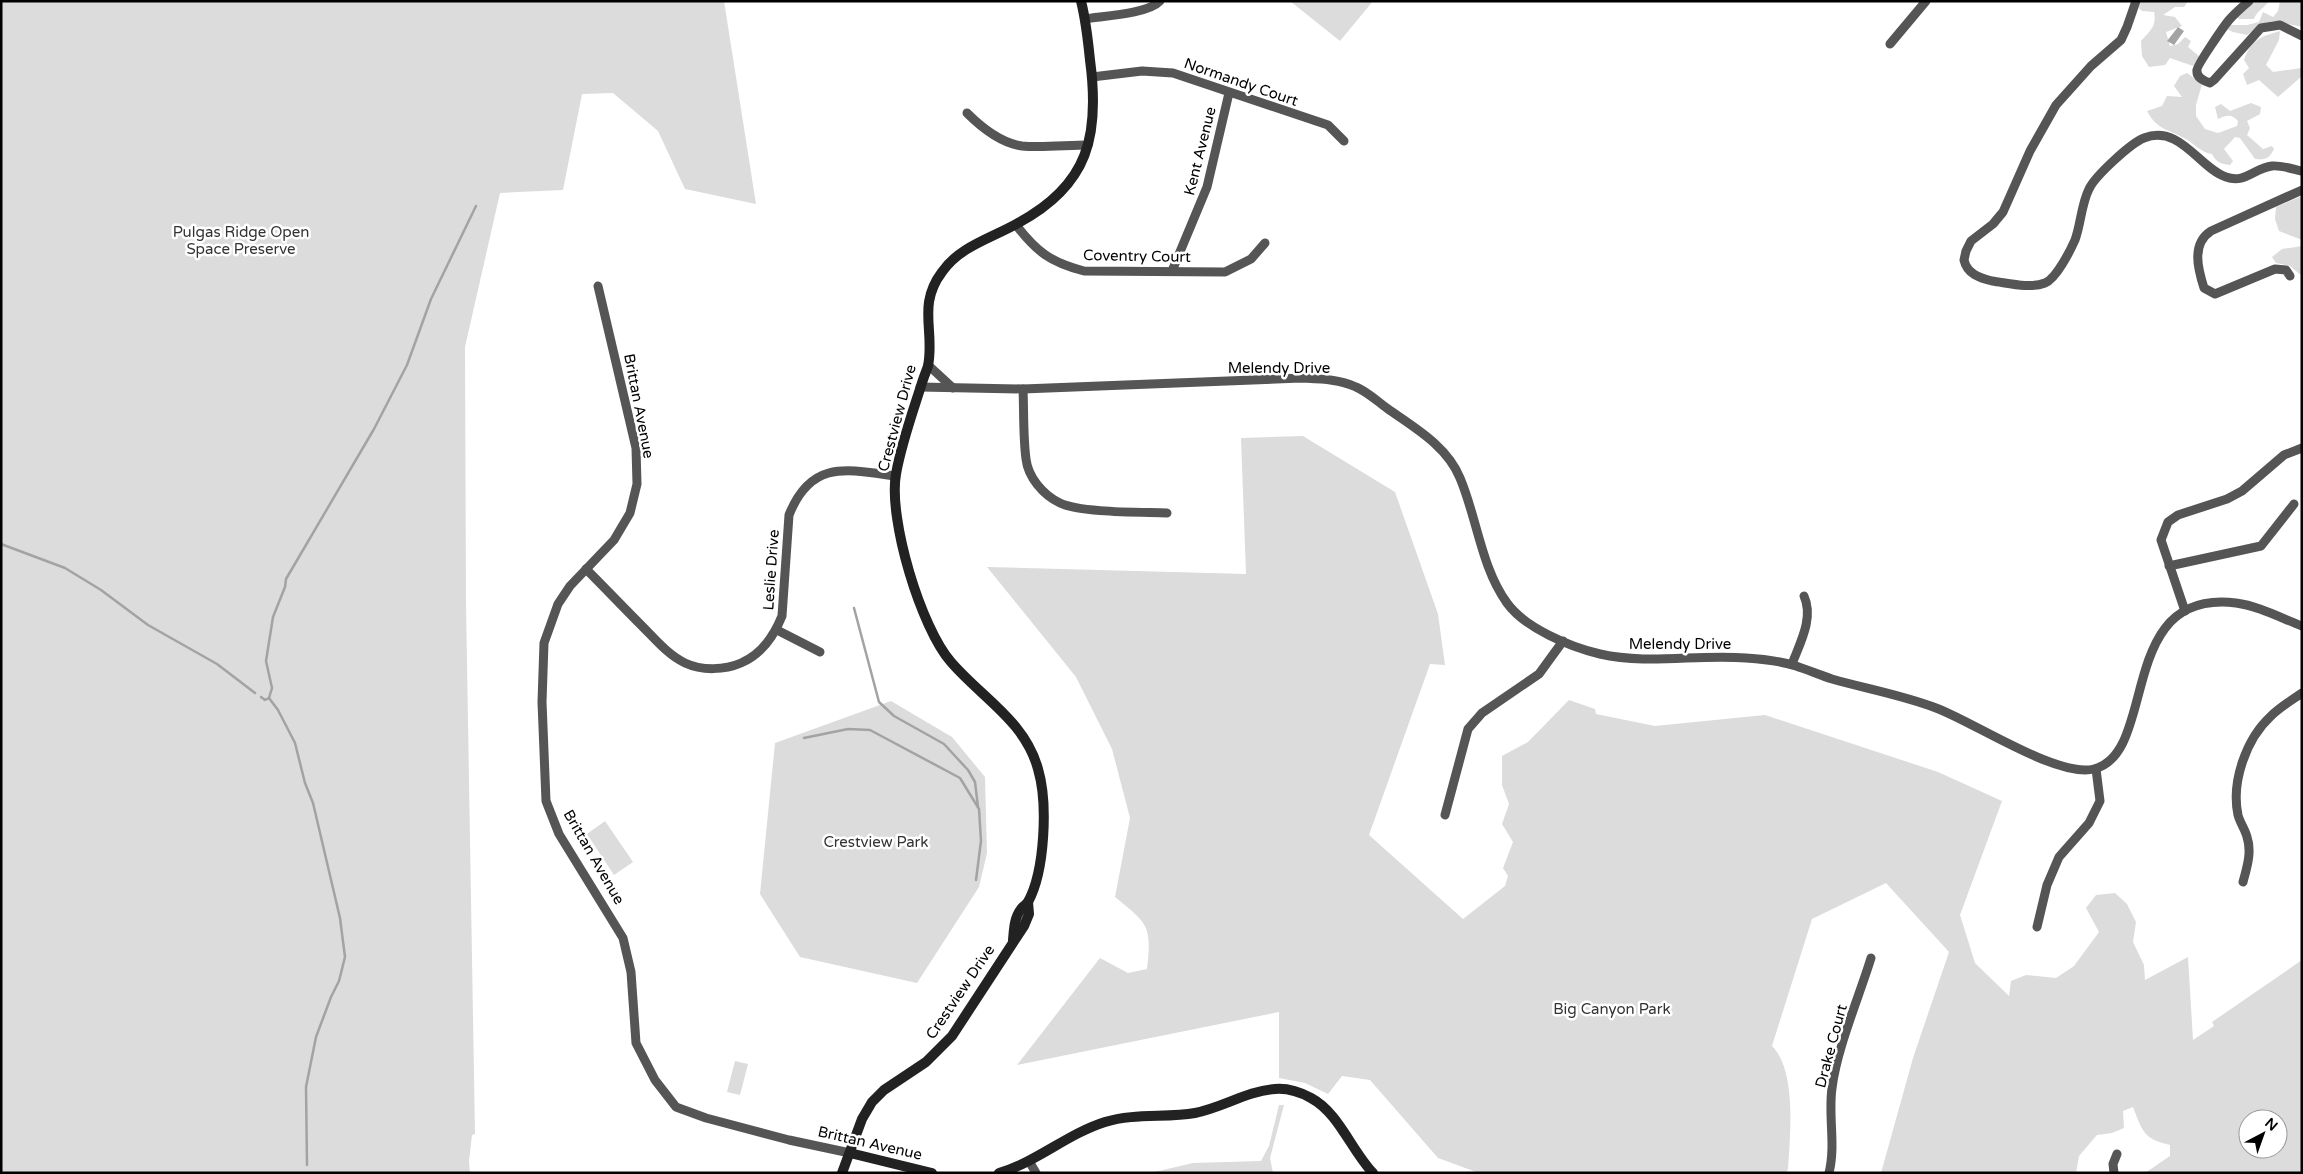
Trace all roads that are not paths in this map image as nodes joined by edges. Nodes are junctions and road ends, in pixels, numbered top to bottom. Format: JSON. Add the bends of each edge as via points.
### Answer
{"nodes":[{"id":1,"x":1081,"y":1,"type":"edge"},
{"id":2,"x":1160,"y":1,"type":"edge"},
{"id":3,"x":1926,"y":1,"type":"edge"},
{"id":4,"x":2136,"y":1,"type":"edge"},
{"id":5,"x":2249,"y":1,"type":"edge"},
{"id":6,"x":1085,"y":19,"type":"junction"},
{"id":7,"x":2302,"y":36,"type":"edge"},
{"id":8,"x":1890,"y":44,"type":"dead end"},
{"id":9,"x":1092,"y":77,"type":"junction"},
{"id":10,"x":1229,"y":92,"type":"junction"},
{"id":11,"x":966,"y":113,"type":"dead end"},
{"id":12,"x":1344,"y":140,"type":"dead end"},
{"id":13,"x":1088,"y":145,"type":"junction"},
{"id":14,"x":2302,"y":171,"type":"edge"},
{"id":15,"x":2302,"y":190,"type":"edge"},
{"id":16,"x":1016,"y":225,"type":"junction"},
{"id":17,"x":1265,"y":243,"type":"dead end"},
{"id":18,"x":1172,"y":271,"type":"junction"},
{"id":19,"x":2290,"y":276,"type":"dead end"},
{"id":20,"x":598,"y":286,"type":"dead end"},
{"id":21,"x":928,"y":365,"type":"junction"},
{"id":22,"x":920,"y":387,"type":"junction"},
{"id":23,"x":953,"y":388,"type":"junction"},
{"id":24,"x":1022,"y":389,"type":"junction"},
{"id":25,"x":2302,"y":448,"type":"edge"},
{"id":26,"x":895,"y":476,"type":"junction"},
{"id":27,"x":2294,"y":504,"type":"dead end"},
{"id":28,"x":1167,"y":513,"type":"dead end"},
{"id":29,"x":2169,"y":566,"type":"junction"},
{"id":30,"x":586,"y":569,"type":"junction"},
{"id":31,"x":1804,"y":596,"type":"dead end"},
{"id":32,"x":2185,"y":611,"type":"junction"},
{"id":33,"x":2302,"y":626,"type":"edge"},
{"id":34,"x":777,"y":630,"type":"junction"},
{"id":35,"x":1563,"y":641,"type":"junction"},
{"id":36,"x":820,"y":652,"type":"dead end"},
{"id":37,"x":1792,"y":664,"type":"junction"},
{"id":38,"x":2302,"y":693,"type":"edge"},
{"id":39,"x":2096,"y":769,"type":"junction"},
{"id":40,"x":1445,"y":815,"type":"dead end"},
{"id":41,"x":2243,"y":882,"type":"dead end"},
{"id":42,"x":2037,"y":927,"type":"dead end"},
{"id":43,"x":1871,"y":958,"type":"dead end"},
{"id":44,"x":850,"y":1152,"type":"junction"},
{"id":45,"x":2117,"y":1154,"type":"dead end"},
{"id":46,"x":1029,"y":1161,"type":"junction"},
{"id":47,"x":842,"y":1173,"type":"edge"},
{"id":48,"x":932,"y":1173,"type":"edge"},
{"id":49,"x":999,"y":1173,"type":"edge"},
{"id":50,"x":1036,"y":1173,"type":"edge"},
{"id":51,"x":1373,"y":1173,"type":"edge"},
{"id":52,"x":1829,"y":1173,"type":"edge"},
{"id":53,"x":2114,"y":1173,"type":"edge"}],
"edges":[{"from":1,"to":6,"type":"street","name":"Crestview Drive"},
{"from":2,"to":6,"type":"street","via":[[1144,10]]},
{"from":3,"to":8,"type":"street"},
{"from":4,"to":14,"type":"street","via":[[2121,40],[2096,61],[2056,105],[2030,151],[2003,212],[1972,241],[1964,255],[1965,264],[1972,273],[1982,279],[2035,286],[2047,283],[2075,241],[2089,188],[2130,146],[2145,137],[2160,136],[2183,144],[2224,177],[2236,180],[2272,166]]},
{"from":5,"to":7,"type":"street","via":[[2228,21],[2201,62],[2197,74],[2204,81],[2210,83],[2214,80],[2261,28],[2280,25]]},
{"from":6,"to":9,"type":"street","name":"Crestview Drive"},
{"from":9,"to":10,"type":"street","name":"Normandy Court","via":[[1142,71],[1173,73]]},
{"from":9,"to":13,"type":"street","name":"Crestview Drive","via":[[1093,126]]},
{"from":10,"to":12,"type":"street","name":"Normandy Court","via":[[1328,125]]},
{"from":10,"to":18,"type":"street","name":"Kent Avenue","via":[[1207,187]]},
{"from":11,"to":13,"type":"street","via":[[980,127],[1022,146]]},
{"from":13,"to":16,"type":"street","name":"Crestview Drive","via":[[1079,168],[1065,188],[1041,210]]},
{"from":15,"to":19,"type":"street","via":[[2211,231],[2200,240],[2197,256],[2204,288],[2215,294],[2275,269],[2286,270]]},
{"from":16,"to":18,"type":"street","name":"Coventry Court","via":[[1034,247],[1062,266],[1084,271]]},
{"from":16,"to":21,"type":"street","name":"Crestview Drive","via":[[954,257],[941,273],[933,287],[927,315]]},
{"from":17,"to":18,"type":"street","name":"Coventry Court","via":[[1251,258],[1225,272]]},
{"from":20,"to":30,"type":"street","name":"Brittan Avenue","via":[[636,448],[637,484],[630,513],[614,540]]},
{"from":21,"to":22,"type":"street","name":"Crestview Drive"},
{"from":21,"to":23,"type":"street"},
{"from":22,"to":23,"type":"street","name":"Melendy Drive"},
{"from":22,"to":26,"type":"street","name":"Crestview Drive"},
{"from":23,"to":24,"type":"street","name":"Melendy Drive"},
{"from":24,"to":28,"type":"street","via":[[1026,460],[1041,490],[1060,503],[1080,508]]},
{"from":24,"to":35,"type":"street","name":"Melendy Drive","via":[[1300,378],[1332,379],[1359,388],[1427,436],[1446,455],[1460,476],[1493,579],[1507,604],[1530,625]]},
{"from":25,"to":29,"type":"street","via":[[2284,455],[2227,499],[2178,515],[2168,522],[2160,540]]},
{"from":26,"to":34,"type":"street","name":"Leslie Drive","via":[[841,470],[814,478],[803,488],[789,515],[782,616]]},
{"from":26,"to":44,"type":"street","name":"Crestview Drive","via":[[898,532],[907,566],[936,640],[950,661],[1018,728],[1039,770],[1045,811],[1038,870],[1024,926],[952,1036],[926,1062],[872,1102]]},
{"from":27,"to":29,"type":"street","via":[[2260,546]]},
{"from":29,"to":32,"type":"street"},
{"from":30,"to":34,"type":"street","name":"Leslie Drive","via":[[666,649],[686,664],[706,669],[732,667],[751,658]]},
{"from":30,"to":44,"type":"street","name":"Brittan Avenue","via":[[558,604],[544,643],[542,702],[546,801],[559,834],[623,938],[630,972],[636,1043],[655,1080],[676,1107],[789,1140]]},
{"from":31,"to":37,"type":"street","via":[[1807,622]]},
{"from":32,"to":33,"type":"street","via":[[2217,602],[2237,603]]},
{"from":32,"to":39,"type":"street","via":[[2159,637],[2147,662],[2126,737],[2113,757]]},
{"from":34,"to":36,"type":"street"},
{"from":35,"to":37,"type":"street","name":"Melendy Drive","via":[[1600,654],[1636,659],[1744,658]]},
{"from":35,"to":40,"type":"street","via":[[1539,674],[1482,713],[1468,729]]},
{"from":37,"to":39,"type":"street","name":"Melendy Drive","via":[[1938,709],[2071,770]]},
{"from":38,"to":41,"type":"street","via":[[2271,716],[2256,734],[2238,776],[2236,799],[2248,838],[2250,857]]},
{"from":39,"to":42,"type":"street","via":[[2100,801],[2088,823],[2059,858],[2047,885]]},
{"from":43,"to":52,"type":"street","name":"Drake Court","via":[[1832,1088],[1832,1160]]},
{"from":44,"to":47,"type":"street","name":"Crestview Drive"},
{"from":44,"to":48,"type":"street","name":"Brittan Avenue"},
{"from":45,"to":53,"type":"street"},
{"from":46,"to":49,"type":"street"},
{"from":46,"to":50,"type":"street"},
{"from":46,"to":51,"type":"street","via":[[1106,1122],[1194,1113],[1220,1107],[1260,1091],[1280,1089],[1295,1091],[1321,1103]]}]}
